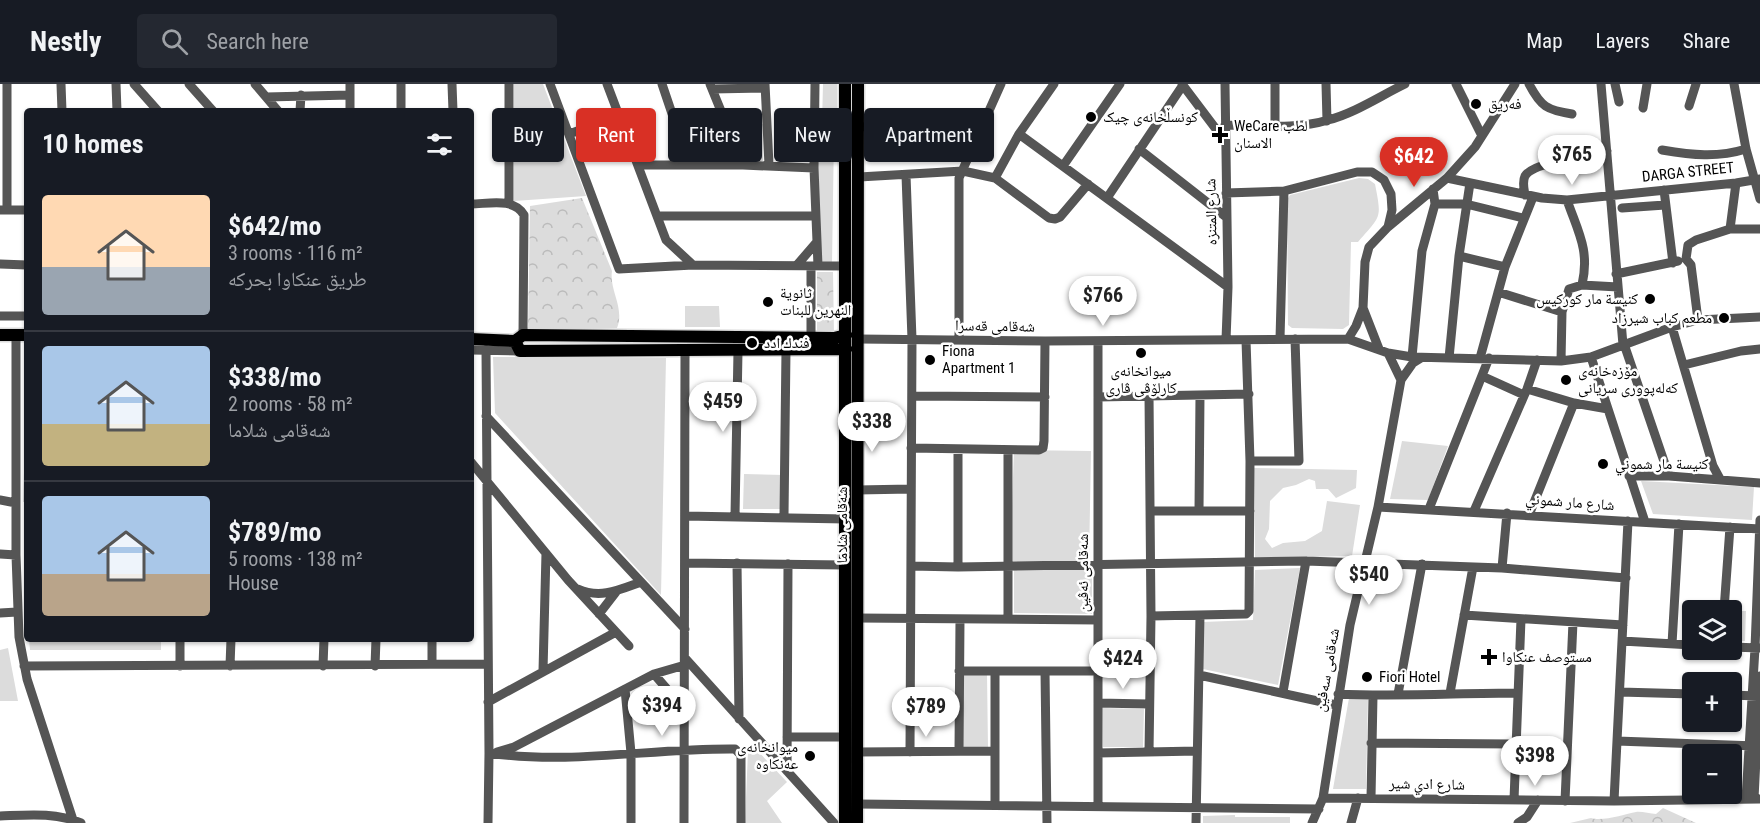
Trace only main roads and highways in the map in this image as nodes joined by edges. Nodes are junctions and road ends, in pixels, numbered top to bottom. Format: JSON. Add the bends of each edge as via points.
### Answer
{"nodes":[{"id":1,"x":845,"y":84,"type":"edge"},
{"id":2,"x":858,"y":84,"type":"edge"},
{"id":3,"x":0,"y":335,"type":"edge"},
{"id":4,"x":22,"y":335,"type":"edge"},
{"id":5,"x":474,"y":339,"type":"edge"},
{"id":6,"x":520,"y":342,"type":"junction"},
{"id":7,"x":840,"y":343,"type":"junction"},
{"id":8,"x":853,"y":610,"type":"junction"},
{"id":9,"x":851,"y":631,"type":"junction"},
{"id":10,"x":845,"y":823,"type":"edge"},
{"id":11,"x":857,"y":823,"type":"edge"}],
"edges":[{"from":1,"to":7,"type":"main road","name":"شەقامی شلاما","via":[[846,266]]},
{"from":2,"to":8,"type":"main road","name":"شەقامی شلاما","via":[[859,339]]},
{"from":3,"to":4,"type":"main road"},
{"from":5,"to":6,"type":"main road"},
{"from":6,"to":7,"type":"main road","via":[[812,338]]},
{"from":6,"to":7,"type":"main road","via":[[685,351],[786,350]]},
{"from":7,"to":8,"type":"main road","name":"شەقامی شلاما","via":[[846,565]]},
{"from":8,"to":9,"type":"main road","name":"شەقامی شلاما"},
{"from":9,"to":10,"type":"main road","name":"شەقامی شلاما"},
{"from":9,"to":11,"type":"main road","name":"شەقامی شلاما"}]}
